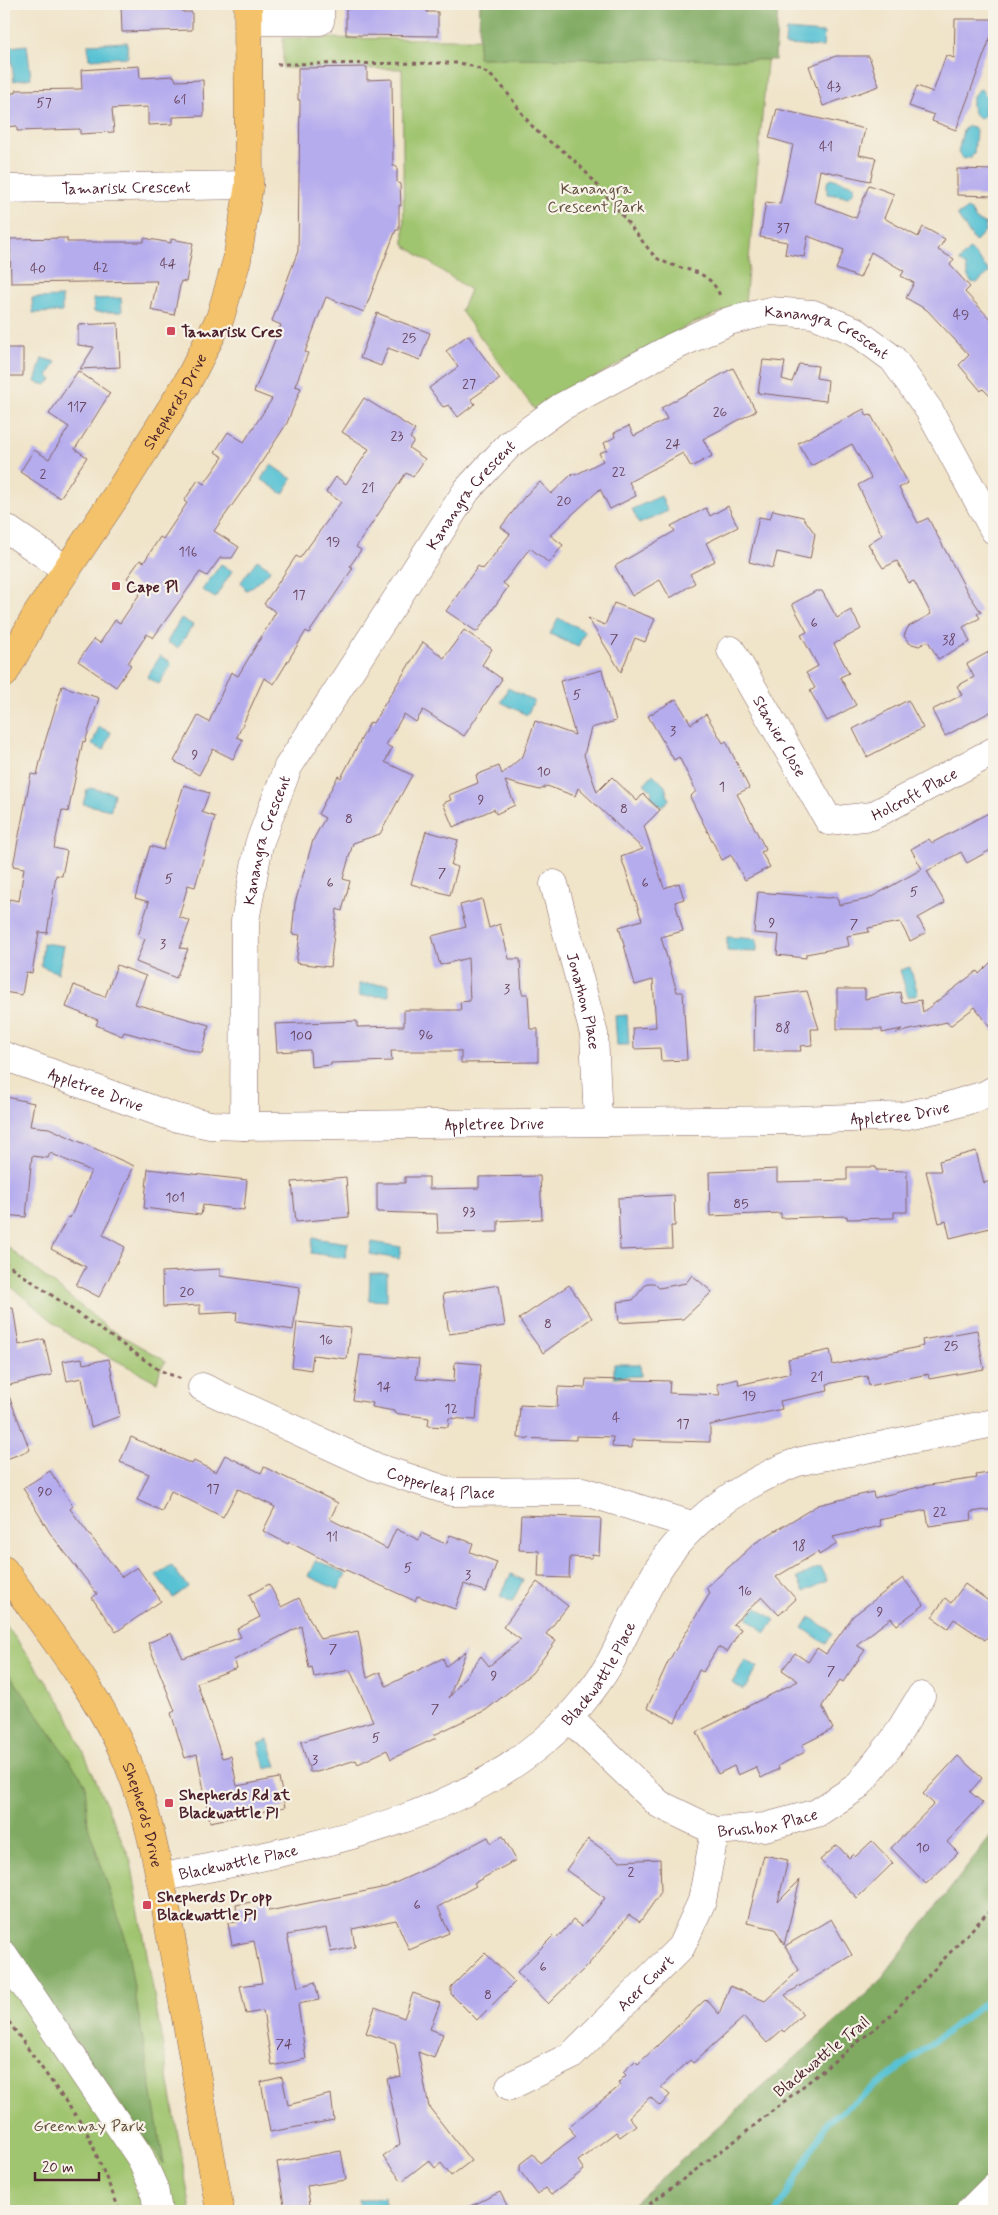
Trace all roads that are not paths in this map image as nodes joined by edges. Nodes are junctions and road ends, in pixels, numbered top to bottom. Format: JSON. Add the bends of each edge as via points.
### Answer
{"nodes":[{"id":1,"x":320,"y":4,"type":"edge"},
{"id":2,"x":249,"y":12,"type":"edge"},
{"id":3,"x":249,"y":185,"type":"junction"},
{"id":4,"x":4,"y":189,"type":"edge"},
{"id":5,"x":4,"y":527,"type":"edge"},
{"id":6,"x":994,"y":528,"type":"edge"},
{"id":7,"x":67,"y":570,"type":"junction"},
{"id":8,"x":732,"y":650,"type":"dead end"},
{"id":9,"x":4,"y":674,"type":"edge"},
{"id":10,"x":994,"y":751,"type":"edge"},
{"id":11,"x":829,"y":822,"type":"joint"},
{"id":12,"x":554,"y":884,"type":"dead end"},
{"id":13,"x":4,"y":1056,"type":"edge"},
{"id":14,"x":994,"y":1090,"type":"edge"},
{"id":15,"x":598,"y":1121,"type":"junction"},
{"id":16,"x":244,"y":1126,"type":"junction"},
{"id":17,"x":202,"y":1387,"type":"road end"},
{"id":18,"x":994,"y":1423,"type":"edge"},
{"id":19,"x":692,"y":1525,"type":"junction"},
{"id":20,"x":4,"y":1570,"type":"edge"},
{"id":21,"x":921,"y":1696,"type":"dead end"},
{"id":22,"x":569,"y":1718,"type":"junction"},
{"id":23,"x":715,"y":1831,"type":"junction"},
{"id":24,"x":160,"y":1878,"type":"junction"},
{"id":25,"x":4,"y":1955,"type":"edge"},
{"id":26,"x":510,"y":2086,"type":"dead end"},
{"id":27,"x":994,"y":2187,"type":"edge"},
{"id":28,"x":158,"y":2211,"type":"edge"},
{"id":29,"x":220,"y":2211,"type":"edge"},
{"id":30,"x":970,"y":2211,"type":"edge"}],
"edges":[{"from":1,"to":2,"type":"street","via":[[320,21]]},
{"from":2,"to":3,"type":"main road","name":"Shepherds Drive"},
{"from":3,"to":4,"type":"street","name":"Tamarisk Crescent"},
{"from":3,"to":7,"type":"main road","name":"Shepherds Drive","via":[[230,289],[205,351],[161,426]]},
{"from":5,"to":7,"type":"street"},
{"from":6,"to":16,"type":"street","name":"Kanangra Crescent","via":[[929,410],[893,359],[855,331],[813,314],[770,311],[729,321],[561,408],[510,445],[467,490],[288,767],[259,844],[245,921]]},
{"from":7,"to":9,"type":"main road","name":"Shepherds Drive","via":[[37,614]]},
{"from":8,"to":11,"type":"street","name":"Stanier Close"},
{"from":10,"to":11,"type":"street","name":"Holcroft Place","via":[[872,816]]},
{"from":12,"to":15,"type":"street","name":"Jonathon Place","via":[[594,1034]]},
{"from":13,"to":16,"type":"street","name":"Appletree Drive","via":[[173,1116],[210,1125]]},
{"from":14,"to":15,"type":"street","name":"Appletree Drive","via":[[945,1107],[903,1116]]},
{"from":15,"to":16,"type":"street","name":"Appletree Drive"},
{"from":17,"to":19,"type":"street","name":"Copperleaf Place","via":[[376,1467],[452,1492],[583,1491]]},
{"from":18,"to":19,"type":"street","name":"Blackwattle Place","via":[[795,1463],[744,1486]]},
{"from":19,"to":22,"type":"street","name":"Blackwattle Place","via":[[658,1570],[610,1664]]},
{"from":20,"to":24,"type":"main road","name":"Shepherds Drive","via":[[68,1660],[119,1744],[140,1798]]},
{"from":21,"to":23,"type":"street","name":"Brushbox Place","via":[[894,1740],[857,1787],[817,1813],[765,1827]]},
{"from":22,"to":23,"type":"street","name":"Brushbox Place","via":[[659,1804]]},
{"from":22,"to":24,"type":"street","name":"Blackwattle Place","via":[[514,1763],[475,1787],[434,1806],[367,1832]]},
{"from":23,"to":26,"type":"street","name":"Acer Court","via":[[702,1901],[681,1947],[571,2056]]},
{"from":24,"to":29,"type":"main road","name":"Shepherds Drive"},
{"from":25,"to":28,"type":"street","via":[[140,2157],[154,2188]]},
{"from":27,"to":30,"type":"street"}]}
